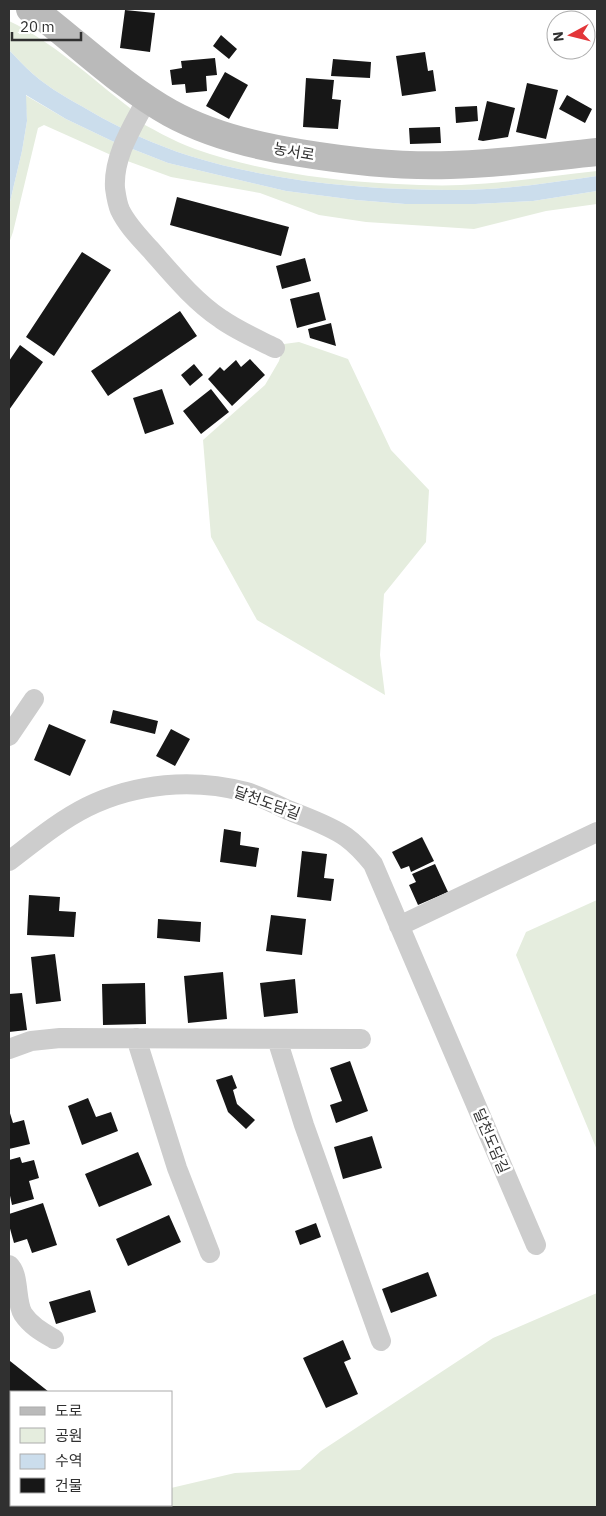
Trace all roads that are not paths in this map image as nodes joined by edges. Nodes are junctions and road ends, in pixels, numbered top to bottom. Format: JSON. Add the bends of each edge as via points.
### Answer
{"nodes":[{"id":1,"x":30,"y":9,"type":"edge"},
{"id":2,"x":142,"y":108,"type":"junction"},
{"id":3,"x":597,"y":152,"type":"edge"},
{"id":4,"x":275,"y":348,"type":"dead end"},
{"id":5,"x":34,"y":699,"type":"dead end"},
{"id":6,"x":9,"y":736,"type":"edge"},
{"id":7,"x":597,"y":832,"type":"edge"},
{"id":8,"x":9,"y":861,"type":"edge"},
{"id":9,"x":399,"y":926,"type":"junction"},
{"id":10,"x":136,"y":1038,"type":"junction"},
{"id":11,"x":278,"y":1039,"type":"junction"},
{"id":12,"x":361,"y":1039,"type":"dead end"},
{"id":13,"x":9,"y":1049,"type":"edge"},
{"id":14,"x":536,"y":1245,"type":"dead end"},
{"id":15,"x":210,"y":1253,"type":"dead end"},
{"id":16,"x":9,"y":1265,"type":"edge"},
{"id":17,"x":54,"y":1339,"type":"dead end"},
{"id":18,"x":381,"y":1341,"type":"dead end"}],
"edges":[{"from":1,"to":2,"type":"street","name":"농서로","via":[[122,80]]},
{"from":2,"to":3,"type":"street","name":"농서로","via":[[170,113],[208,132],[271,148],[398,165],[449,166]]},
{"from":2,"to":4,"type":"street","via":[[116,171],[120,210],[138,235],[196,299],[245,334]]},
{"from":5,"to":6,"type":"street"},
{"from":7,"to":9,"type":"street"},
{"from":8,"to":9,"type":"street","name":"달천도담길","via":[[86,807],[119,794],[153,786],[212,785],[248,793],[346,837],[373,864]]},
{"from":9,"to":14,"type":"street","name":"달천도담길"},
{"from":10,"to":11,"type":"street"},
{"from":10,"to":13,"type":"street","via":[[46,1039]]},
{"from":10,"to":15,"type":"street","via":[[177,1168]]},
{"from":11,"to":12,"type":"street"},
{"from":11,"to":18,"type":"street","via":[[304,1125]]},
{"from":16,"to":17,"type":"street","via":[[14,1272],[22,1312],[32,1326]]}]}
